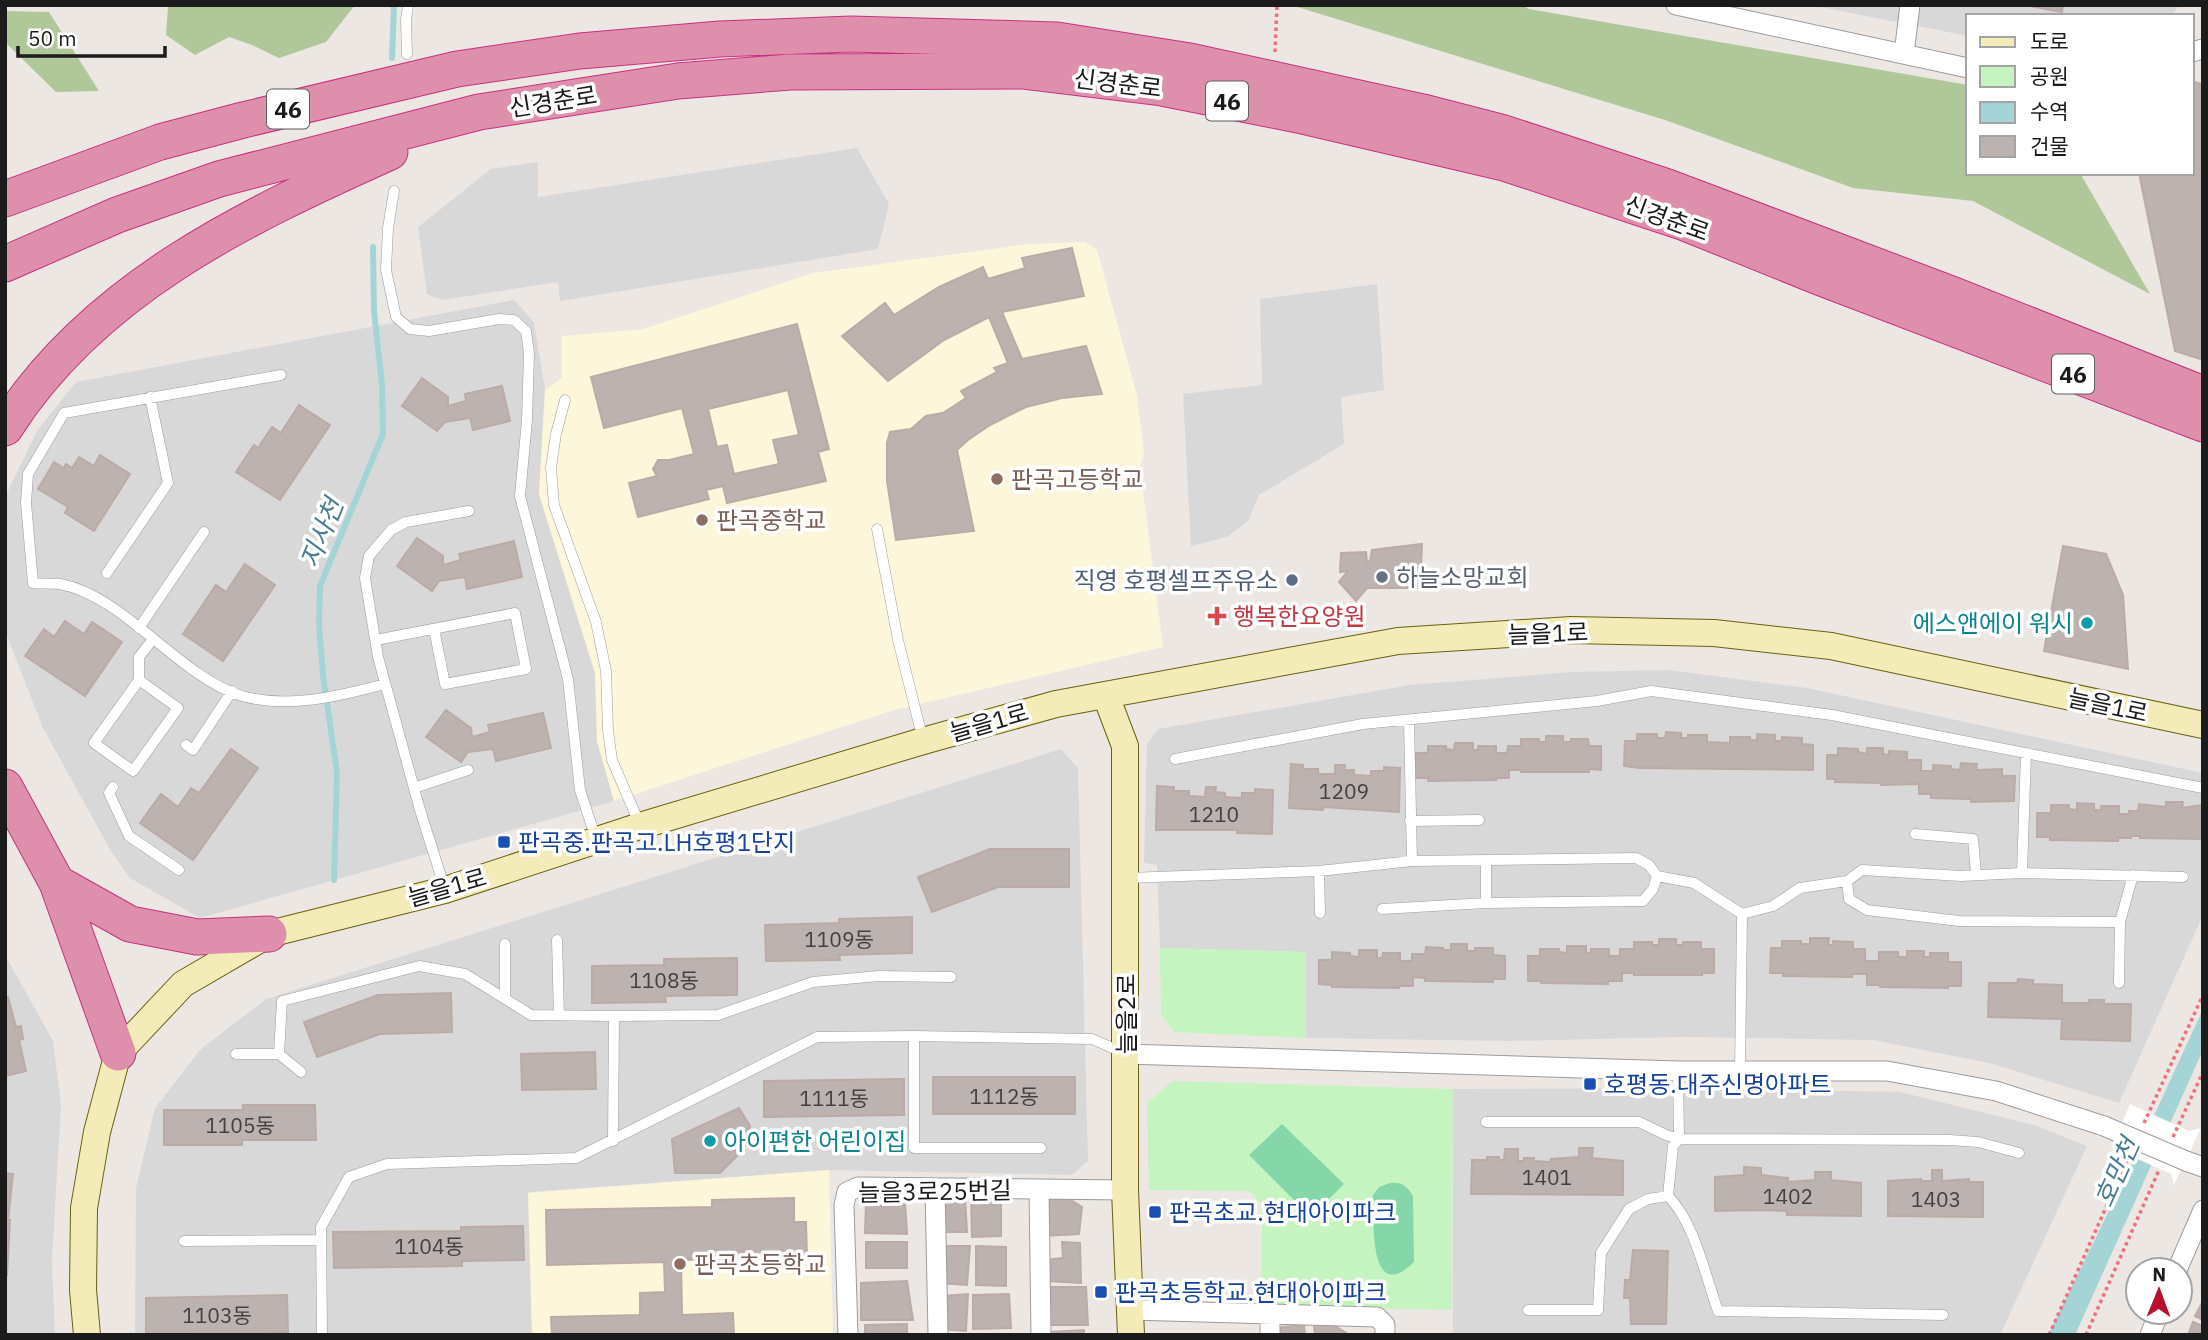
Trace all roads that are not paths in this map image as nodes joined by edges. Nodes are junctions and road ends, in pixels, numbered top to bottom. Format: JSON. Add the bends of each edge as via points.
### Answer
{"nodes":[{"id":1,"x":408,"y":5,"type":"edge"},
{"id":2,"x":1676,"y":5,"type":"edge"},
{"id":3,"x":1910,"y":5,"type":"edge"},
{"id":4,"x":1752,"y":13,"type":"edge"},
{"id":5,"x":407,"y":54,"type":"dead end"},
{"id":6,"x":1904,"y":54,"type":"junction"},
{"id":7,"x":1966,"y":68,"type":"edge"},
{"id":8,"x":479,"y":112,"type":"junction"},
{"id":9,"x":394,"y":191,"type":"dead end"},
{"id":10,"x":5,"y":200,"type":"edge"},
{"id":11,"x":5,"y":264,"type":"edge"},
{"id":12,"x":1949,"y":310,"type":"junction"},
{"id":13,"x":281,"y":375,"type":"dead end"},
{"id":14,"x":2203,"y":394,"type":"edge"},
{"id":15,"x":150,"y":397,"type":"junction"},
{"id":16,"x":565,"y":400,"type":"dead end"},
{"id":17,"x":2203,"y":424,"type":"edge"},
{"id":18,"x":5,"y":428,"type":"edge"},
{"id":19,"x":469,"y":511,"type":"dead end"},
{"id":20,"x":877,"y":529,"type":"dead end"},
{"id":21,"x":204,"y":532,"type":"dead end"},
{"id":22,"x":107,"y":573,"type":"dead end"},
{"id":23,"x":139,"y":628,"type":"junction"},
{"id":24,"x":434,"y":629,"type":"junction"},
{"id":25,"x":153,"y":639,"type":"junction"},
{"id":26,"x":376,"y":640,"type":"junction"},
{"id":27,"x":139,"y":680,"type":"junction"},
{"id":28,"x":386,"y":684,"type":"junction"},
{"id":29,"x":232,"y":691,"type":"junction"},
{"id":30,"x":1106,"y":696,"type":"junction"},
{"id":31,"x":1409,"y":720,"type":"junction"},
{"id":32,"x":2203,"y":725,"type":"edge"},
{"id":33,"x":923,"y":741,"type":"junction"},
{"id":34,"x":186,"y":745,"type":"dead end"},
{"id":35,"x":2026,"y":753,"type":"junction"},
{"id":36,"x":1175,"y":759,"type":"dead end"},
{"id":37,"x":5,"y":762,"type":"edge"},
{"id":38,"x":468,"y":770,"type":"dead end"},
{"id":39,"x":5,"y":787,"type":"edge"},
{"id":40,"x":113,"y":787,"type":"dead end"},
{"id":41,"x":414,"y":788,"type":"junction"},
{"id":42,"x":2203,"y":788,"type":"edge"},
{"id":43,"x":22,"y":817,"type":"junction"},
{"id":44,"x":1479,"y":820,"type":"dead end"},
{"id":45,"x":1410,"y":821,"type":"junction"},
{"id":46,"x":640,"y":826,"type":"junction"},
{"id":47,"x":1915,"y":834,"type":"dead end"},
{"id":48,"x":596,"y":840,"type":"junction"},
{"id":49,"x":1486,"y":860,"type":"junction"},
{"id":50,"x":1412,"y":861,"type":"junction"},
{"id":51,"x":179,"y":870,"type":"dead end"},
{"id":52,"x":1319,"y":871,"type":"junction"},
{"id":53,"x":2022,"y":873,"type":"junction"},
{"id":54,"x":1976,"y":874,"type":"junction"},
{"id":55,"x":2133,"y":875,"type":"junction"},
{"id":56,"x":1657,"y":876,"type":"junction"},
{"id":57,"x":2183,"y":877,"type":"dead end"},
{"id":58,"x":1126,"y":878,"type":"junction"},
{"id":59,"x":1847,"y":881,"type":"junction"},
{"id":60,"x":57,"y":883,"type":"junction"},
{"id":61,"x":445,"y":890,"type":"junction"},
{"id":62,"x":1486,"y":903,"type":"junction"},
{"id":63,"x":1381,"y":909,"type":"dead end"},
{"id":64,"x":1320,"y":914,"type":"dead end"},
{"id":65,"x":1742,"y":914,"type":"junction"},
{"id":66,"x":2120,"y":922,"type":"junction"},
{"id":67,"x":269,"y":934,"type":"junction"},
{"id":68,"x":557,"y":940,"type":"dead end"},
{"id":69,"x":505,"y":944,"type":"dead end"},
{"id":70,"x":951,"y":977,"type":"dead end"},
{"id":71,"x":2119,"y":983,"type":"dead end"},
{"id":72,"x":505,"y":999,"type":"junction"},
{"id":73,"x":559,"y":1015,"type":"junction"},
{"id":74,"x":614,"y":1016,"type":"junction"},
{"id":75,"x":914,"y":1036,"type":"junction"},
{"id":76,"x":118,"y":1053,"type":"junction"},
{"id":77,"x":236,"y":1054,"type":"dead end"},
{"id":78,"x":279,"y":1054,"type":"junction"},
{"id":79,"x":1125,"y":1054,"type":"junction"},
{"id":80,"x":1740,"y":1070,"type":"junction"},
{"id":81,"x":1678,"y":1071,"type":"junction"},
{"id":82,"x":301,"y":1072,"type":"dead end"},
{"id":83,"x":1486,"y":1122,"type":"dead end"},
{"id":84,"x":1679,"y":1139,"type":"junction"},
{"id":85,"x":613,"y":1141,"type":"junction"},
{"id":86,"x":1041,"y":1148,"type":"dead end"},
{"id":87,"x":2019,"y":1153,"type":"dead end"},
{"id":88,"x":2194,"y":1164,"type":"edge"},
{"id":89,"x":935,"y":1188,"type":"junction"},
{"id":90,"x":1039,"y":1189,"type":"junction"},
{"id":91,"x":1125,"y":1190,"type":"junction"},
{"id":92,"x":1668,"y":1196,"type":"junction"},
{"id":93,"x":2203,"y":1210,"type":"edge"},
{"id":94,"x":321,"y":1240,"type":"junction"},
{"id":95,"x":184,"y":1241,"type":"dead end"},
{"id":96,"x":2183,"y":1256,"type":"edge"},
{"id":97,"x":1528,"y":1310,"type":"dead end"},
{"id":98,"x":1270,"y":1314,"type":"junction"},
{"id":99,"x":1942,"y":1315,"type":"dead end"},
{"id":100,"x":1131,"y":1322,"type":"edge"},
{"id":101,"x":87,"y":1335,"type":"edge"},
{"id":102,"x":322,"y":1335,"type":"edge"},
{"id":103,"x":848,"y":1335,"type":"edge"},
{"id":104,"x":938,"y":1335,"type":"edge"},
{"id":105,"x":1041,"y":1335,"type":"edge"},
{"id":106,"x":1270,"y":1335,"type":"edge"},
{"id":107,"x":1385,"y":1335,"type":"edge"}],
"edges":[{"from":1,"to":5,"type":"lane"},
{"from":2,"to":4,"type":"street"},
{"from":3,"to":6,"type":"street"},
{"from":4,"to":6,"type":"street"},
{"from":6,"to":7,"type":"street"},
{"from":8,"to":11,"type":"highway","name":"신경춘로","number":"46","via":[[219,179],[117,215]]},
{"from":8,"to":12,"type":"highway","name":"신경춘로","number":"46","via":[[678,81],[790,72],[1022,71],[1163,88],[1504,163]]},
{"from":8,"to":18,"type":"highway","number":"46","via":[[268,208],[165,268],[49,369]]},
{"from":9,"to":48,"type":"lane","via":[[386,270],[396,317],[410,329],[429,331],[499,318],[514,320],[526,331],[529,353],[520,496],[569,679],[580,790]]},
{"from":10,"to":12,"type":"highway","name":"신경춘로","number":"46","via":[[160,142],[457,69],[580,51],[720,39],[851,34],[1057,40],[1190,61],[1504,133],[1665,186]]},
{"from":12,"to":14,"type":"highway","name":"신경춘로","number":"46"},
{"from":12,"to":17,"type":"highway","name":"신경춘로","number":"46"},
{"from":13,"to":15,"type":"lane"},
{"from":15,"to":22,"type":"lane","via":[[167,483]]},
{"from":15,"to":23,"type":"lane","via":[[64,413],[28,474],[26,503],[33,583],[60,584],[87,593]]},
{"from":16,"to":46,"type":"lane","via":[[551,467],[554,505],[596,622],[606,671],[612,760]]},
{"from":19,"to":26,"type":"lane","via":[[406,522],[391,530],[369,556],[365,578]]},
{"from":20,"to":33,"type":"lane"},
{"from":21,"to":23,"type":"lane"},
{"from":23,"to":25,"type":"lane"},
{"from":24,"to":24,"type":"lane","via":[[515,613],[526,669],[445,684]]},
{"from":24,"to":26,"type":"lane"},
{"from":25,"to":27,"type":"lane","via":[[139,657]]},
{"from":25,"to":29,"type":"lane","via":[[204,677]]},
{"from":26,"to":28,"type":"lane"},
{"from":27,"to":27,"type":"lane","via":[[94,743],[133,771],[178,708]]},
{"from":28,"to":29,"type":"lane","via":[[294,702],[273,702]]},
{"from":28,"to":41,"type":"lane"},
{"from":29,"to":34,"type":"lane","via":[[193,750]]},
{"from":30,"to":32,"type":"street","name":"늘을1로","via":[[1398,641],[1571,631],[1714,633],[1830,646]]},
{"from":30,"to":33,"type":"street","name":"늘을1로","via":[[1056,704]]},
{"from":30,"to":58,"type":"street","name":"늘을2로","via":[[1125,746]]},
{"from":31,"to":35,"type":"lane","via":[[1597,701],[1651,691],[1832,715]]},
{"from":31,"to":36,"type":"lane","via":[[1363,724]]},
{"from":31,"to":45,"type":"lane"},
{"from":33,"to":46,"type":"street","name":"늘을1로"},
{"from":35,"to":42,"type":"lane"},
{"from":35,"to":53,"type":"lane"},
{"from":37,"to":43,"type":"highway"},
{"from":38,"to":41,"type":"lane"},
{"from":39,"to":43,"type":"highway"},
{"from":40,"to":51,"type":"lane","via":[[109,793],[129,836]]},
{"from":41,"to":61,"type":"lane"},
{"from":43,"to":60,"type":"highway"},
{"from":44,"to":45,"type":"lane"},
{"from":45,"to":50,"type":"lane"},
{"from":46,"to":48,"type":"street","name":"늘을1로"},
{"from":47,"to":54,"type":"lane","via":[[1973,839]]},
{"from":48,"to":61,"type":"street","name":"늘을1로"},
{"from":49,"to":50,"type":"lane"},
{"from":49,"to":56,"type":"lane","via":[[1636,858]]},
{"from":49,"to":62,"type":"lane"},
{"from":50,"to":52,"type":"lane"},
{"from":52,"to":58,"type":"lane"},
{"from":52,"to":64,"type":"lane"},
{"from":53,"to":54,"type":"lane"},
{"from":53,"to":55,"type":"lane"},
{"from":54,"to":59,"type":"lane","via":[[1862,870]]},
{"from":55,"to":57,"type":"lane"},
{"from":55,"to":66,"type":"lane"},
{"from":56,"to":62,"type":"lane","via":[[1643,901]]},
{"from":56,"to":65,"type":"lane","via":[[1694,883]]},
{"from":58,"to":79,"type":"street","name":"늘을2로"},
{"from":59,"to":65,"type":"lane","via":[[1800,888],[1773,906]]},
{"from":59,"to":66,"type":"lane","via":[[1849,899],[1867,910],[1959,921]]},
{"from":60,"to":67,"type":"highway","via":[[130,924],[197,937]]},
{"from":60,"to":76,"type":"highway"},
{"from":61,"to":67,"type":"street","name":"늘을1로"},
{"from":62,"to":63,"type":"lane"},
{"from":65,"to":80,"type":"lane"},
{"from":66,"to":71,"type":"lane"},
{"from":67,"to":76,"type":"street","name":"늘을1로","via":[[184,984]]},
{"from":68,"to":73,"type":"lane"},
{"from":69,"to":72,"type":"lane"},
{"from":70,"to":74,"type":"lane","via":[[879,976],[813,982],[718,1015]]},
{"from":72,"to":73,"type":"lane","via":[[531,1015]]},
{"from":72,"to":78,"type":"lane","via":[[465,974],[419,966],[282,1001]]},
{"from":73,"to":74,"type":"lane"},
{"from":74,"to":85,"type":"lane"},
{"from":75,"to":79,"type":"lane","via":[[1092,1039]]},
{"from":75,"to":85,"type":"lane","via":[[817,1037]]},
{"from":75,"to":86,"type":"lane","via":[[914,1148]]},
{"from":76,"to":101,"type":"street","name":"늘을1로","via":[[97,1132],[84,1208]]},
{"from":77,"to":78,"type":"lane"},
{"from":78,"to":82,"type":"lane"},
{"from":79,"to":81,"type":"street"},
{"from":79,"to":91,"type":"street","name":"늘을2로"},
{"from":80,"to":81,"type":"street"},
{"from":80,"to":88,"type":"street","bridge":true,"via":[[1887,1071],[1996,1091],[2104,1126]]},
{"from":81,"to":84,"type":"lane"},
{"from":83,"to":84,"type":"lane","via":[[1639,1122]]},
{"from":84,"to":87,"type":"lane","via":[[1950,1140]]},
{"from":84,"to":92,"type":"lane","via":[[1673,1146]]},
{"from":85,"to":94,"type":"lane","via":[[576,1158],[387,1164],[362,1172],[349,1177],[321,1227]]},
{"from":89,"to":90,"type":"street","name":"늘을3로25번길"},
{"from":89,"to":103,"type":"street","name":"늘을3로25번길","via":[[858,1187],[847,1192]]},
{"from":89,"to":104,"type":"street"},
{"from":90,"to":91,"type":"street","name":"늘을3로25번길"},
{"from":90,"to":105,"type":"street"},
{"from":91,"to":100,"type":"street","name":"늘을2로"},
{"from":92,"to":97,"type":"lane","via":[[1629,1209],[1601,1253],[1598,1310]]},
{"from":92,"to":99,"type":"lane","via":[[1686,1222],[1718,1311]]},
{"from":93,"to":96,"type":"street"},
{"from":94,"to":95,"type":"lane"},
{"from":94,"to":102,"type":"lane"},
{"from":98,"to":100,"type":"street"},
{"from":98,"to":106,"type":"street"},
{"from":98,"to":107,"type":"street","via":[[1377,1317],[1385,1325]]}]}
